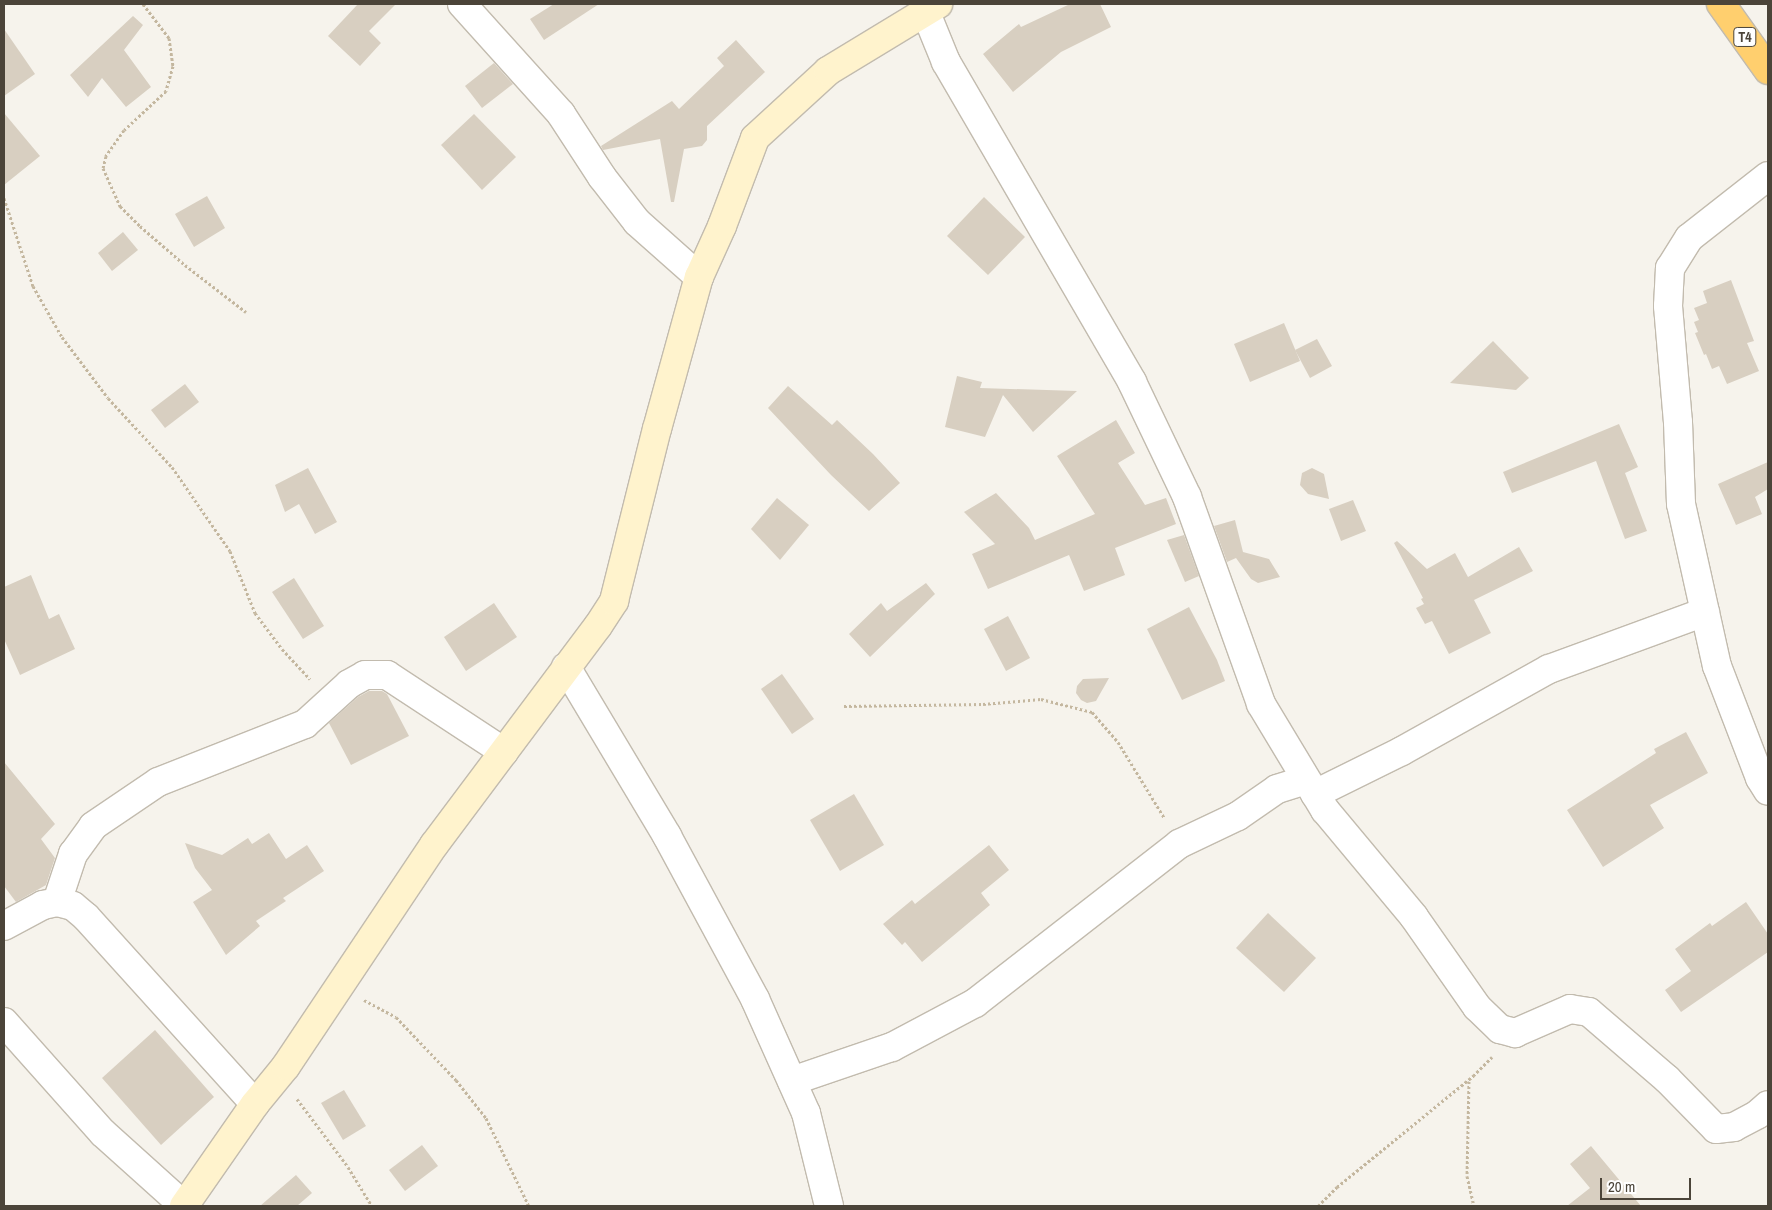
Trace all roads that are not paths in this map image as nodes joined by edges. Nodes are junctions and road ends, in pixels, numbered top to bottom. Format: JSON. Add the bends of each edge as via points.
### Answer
{"nodes":[{"id":1,"x":462,"y":4,"type":"edge"},
{"id":2,"x":1721,"y":4,"type":"edge"},
{"id":3,"x":932,"y":8,"type":"edge"},
{"id":4,"x":1768,"y":70,"type":"edge"},
{"id":5,"x":1768,"y":176,"type":"edge"},
{"id":6,"x":699,"y":277,"type":"junction"},
{"id":7,"x":1705,"y":612,"type":"junction"},
{"id":8,"x":566,"y":668,"type":"junction"},
{"id":9,"x":504,"y":752,"type":"junction"},
{"id":10,"x":1311,"y":787,"type":"junction"},
{"id":11,"x":1768,"y":791,"type":"edge"},
{"id":12,"x":57,"y":902,"type":"junction"},
{"id":13,"x":4,"y":926,"type":"edge"},
{"id":14,"x":4,"y":1022,"type":"edge"},
{"id":15,"x":792,"y":1082,"type":"junction"},
{"id":16,"x":254,"y":1104,"type":"junction"},
{"id":17,"x":1768,"y":1104,"type":"edge"},
{"id":18,"x":184,"y":1206,"type":"edge"},
{"id":19,"x":829,"y":1206,"type":"edge"}],
"edges":[{"from":1,"to":6,"type":"street","via":[[561,114],[636,222]]},
{"from":2,"to":4,"type":"highway","number":"T4"},
{"from":3,"to":6,"type":"street","via":[[828,71],[755,138]]},
{"from":3,"to":10,"type":"street","via":[[946,62],[1132,382],[1187,497],[1261,704]]},
{"from":5,"to":7,"type":"street","via":[[1689,238],[1670,268],[1668,306],[1681,504]]},
{"from":6,"to":8,"type":"street","via":[[614,601]]},
{"from":7,"to":10,"type":"street","via":[[1549,669],[1402,752]]},
{"from":7,"to":11,"type":"street","via":[[1717,666]]},
{"from":8,"to":9,"type":"street"},
{"from":8,"to":15,"type":"street","via":[[667,836],[754,999]]},
{"from":9,"to":12,"type":"street","via":[[387,676],[365,675],[349,684],[305,724],[158,782],[93,826],[73,854]]},
{"from":9,"to":16,"type":"street","via":[[434,845],[280,1074]]},
{"from":10,"to":15,"type":"street","via":[[1277,788],[1238,816],[1179,844],[976,1003],[892,1047]]},
{"from":10,"to":17,"type":"street","via":[[1325,810],[1414,916],[1477,1007],[1500,1029],[1515,1033],[1570,1009],[1589,1012],[1666,1078],[1716,1129],[1734,1127],[1758,1114]]},
{"from":12,"to":13,"type":"street","via":[[43,905]]},
{"from":12,"to":16,"type":"street","via":[[73,906],[86,916]]},
{"from":14,"to":18,"type":"street","via":[[103,1133]]},
{"from":15,"to":19,"type":"street","via":[[806,1113]]},
{"from":16,"to":18,"type":"street"}]}
